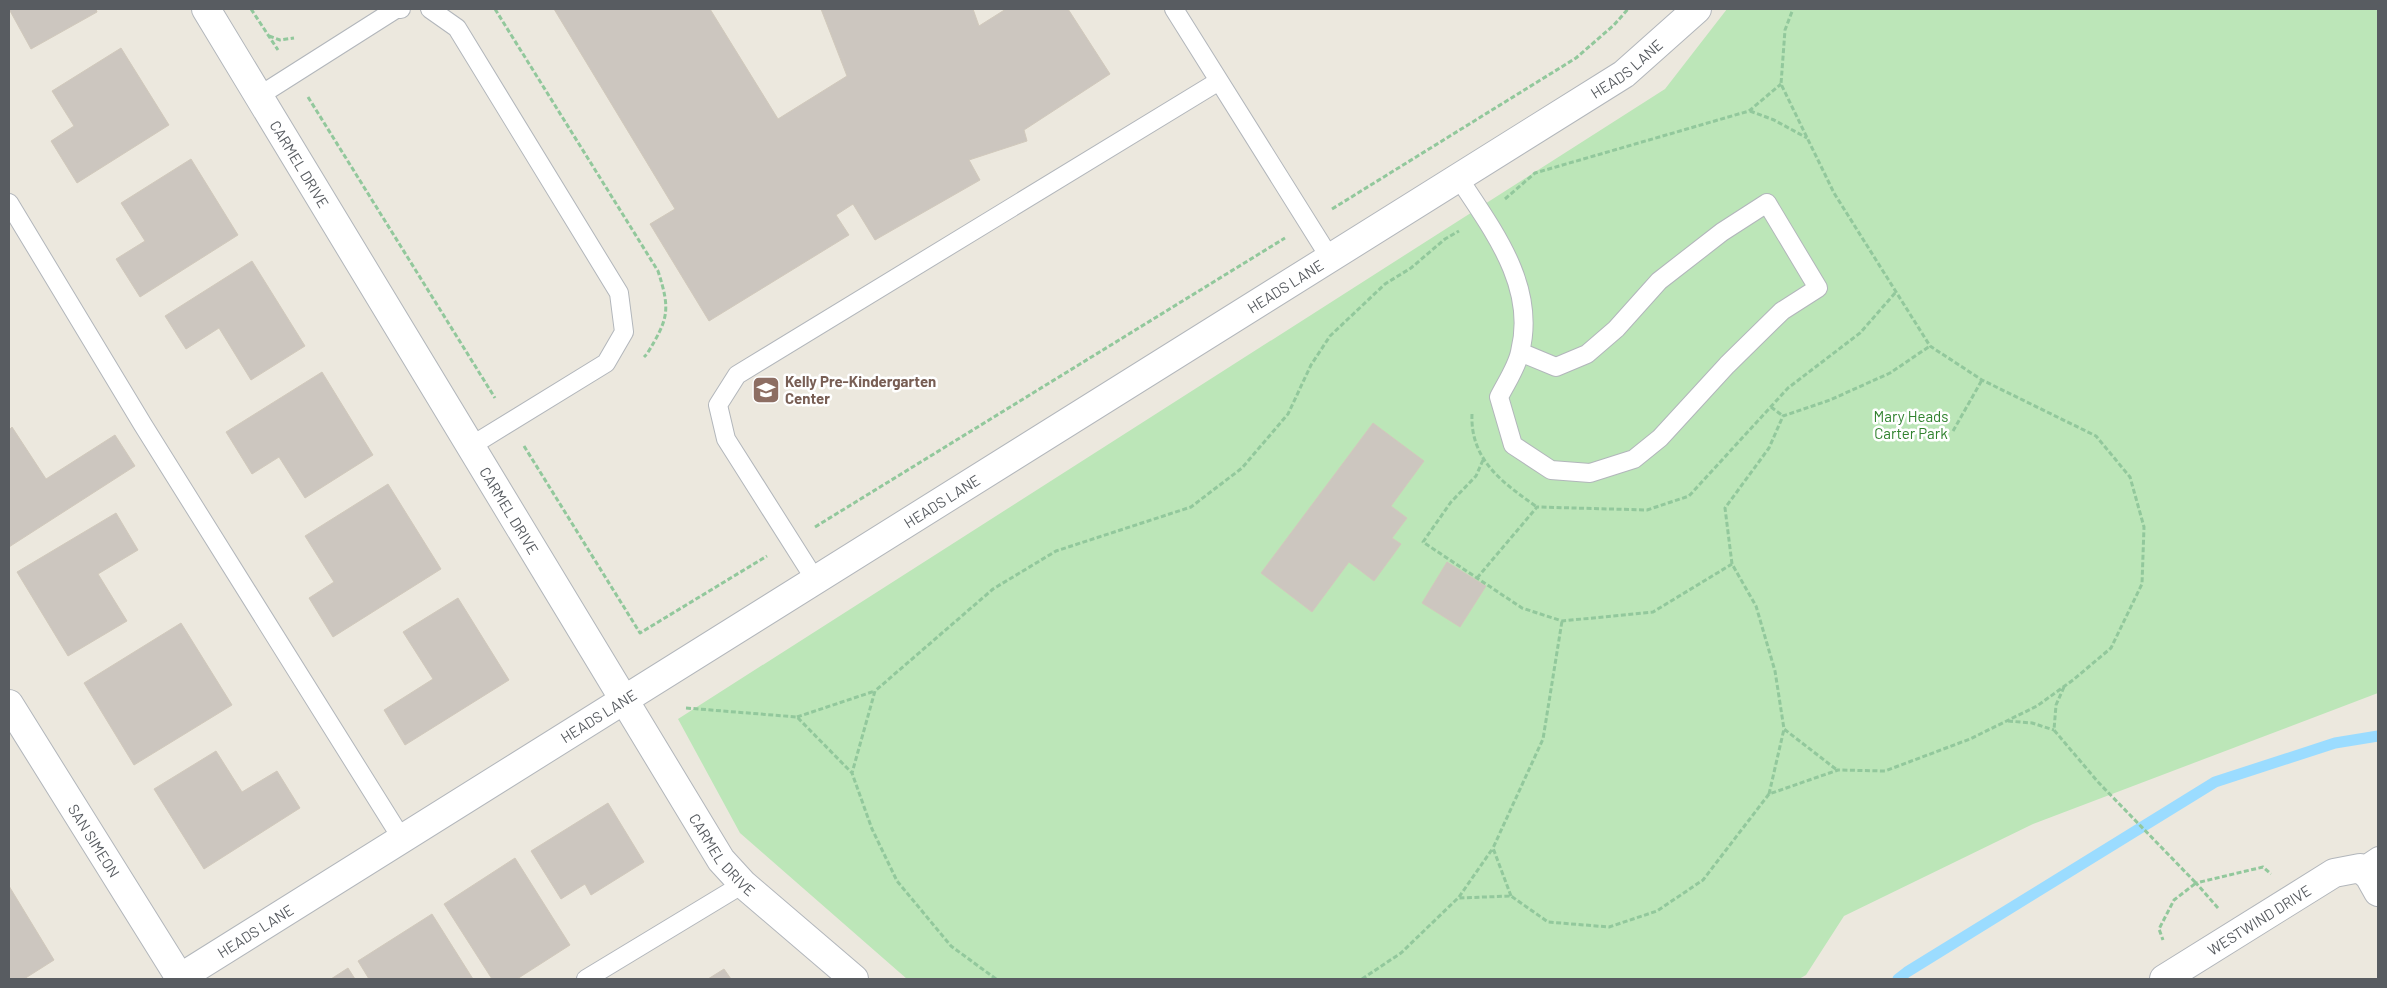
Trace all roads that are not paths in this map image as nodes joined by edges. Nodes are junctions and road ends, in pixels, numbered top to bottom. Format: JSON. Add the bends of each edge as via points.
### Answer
{"nodes":[{"id":1,"x":206,"y":9,"type":"edge"},
{"id":2,"x":401,"y":9,"type":"edge"},
{"id":3,"x":430,"y":9,"type":"edge"},
{"id":4,"x":1174,"y":9,"type":"edge"},
{"id":5,"x":1697,"y":9,"type":"edge"},
{"id":6,"x":1219,"y":81,"type":"junction"},
{"id":7,"x":259,"y":96,"type":"junction"},
{"id":8,"x":1458,"y":178,"type":"junction"},
{"id":9,"x":9,"y":203,"type":"edge"},
{"id":10,"x":1330,"y":258,"type":"junction"},
{"id":11,"x":1520,"y":352,"type":"junction"},
{"id":12,"x":471,"y":446,"type":"junction"},
{"id":13,"x":816,"y":581,"type":"junction"},
{"id":14,"x":625,"y":700,"type":"junction"},
{"id":15,"x":9,"y":704,"type":"edge"},
{"id":16,"x":402,"y":839,"type":"junction"},
{"id":17,"x":2369,"y":862,"type":"edge"},
{"id":18,"x":743,"y":884,"type":"junction"},
{"id":19,"x":2378,"y":892,"type":"edge"},
{"id":20,"x":2168,"y":976,"type":"edge"},
{"id":21,"x":179,"y":978,"type":"edge"},
{"id":22,"x":586,"y":979,"type":"edge"},
{"id":23,"x":854,"y":979,"type":"edge"}],
"edges":[{"from":1,"to":7,"type":"street","name":"CARMEL DRIVE"},
{"from":2,"to":7,"type":"lane","via":[[396,9]]},
{"from":3,"to":12,"type":"lane","via":[[458,28],[619,293],[624,332],[606,364]]},
{"from":4,"to":6,"type":"lane"},
{"from":5,"to":8,"type":"street","name":"HEADS LANE","via":[[1624,74]]},
{"from":6,"to":10,"type":"lane"},
{"from":6,"to":13,"type":"lane","via":[[737,375],[718,405],[726,439]]},
{"from":7,"to":12,"type":"street","name":"CARMEL DRIVE"},
{"from":8,"to":10,"type":"street","name":"HEADS LANE"},
{"from":8,"to":11,"type":"lane","via":[[1516,275],[1524,315]]},
{"from":9,"to":16,"type":"lane","via":[[143,425]]},
{"from":10,"to":13,"type":"street","name":"HEADS LANE"},
{"from":11,"to":11,"type":"lane","via":[[1499,397],[1513,444],[1551,470],[1590,473],[1634,458],[1660,438],[1782,311],[1818,288],[1767,203],[1722,232],[1658,281],[1616,329],[1587,354],[1556,367]]},
{"from":12,"to":14,"type":"street","name":"CARMEL DRIVE"},
{"from":13,"to":14,"type":"street","name":"HEADS LANE"},
{"from":14,"to":16,"type":"street","name":"HEADS LANE"},
{"from":14,"to":18,"type":"street","name":"CARMEL DRIVE","via":[[720,860]]},
{"from":15,"to":21,"type":"street","name":"SAN SIMEON"},
{"from":16,"to":21,"type":"street","name":"HEADS LANE"},
{"from":17,"to":19,"type":"street","via":[[2369,876]]},
{"from":17,"to":20,"type":"street","name":"WESTWIND DRIVE","via":[[2334,873]]},
{"from":18,"to":22,"type":"lane"},
{"from":18,"to":23,"type":"street","name":"CARMEL DRIVE"}]}
